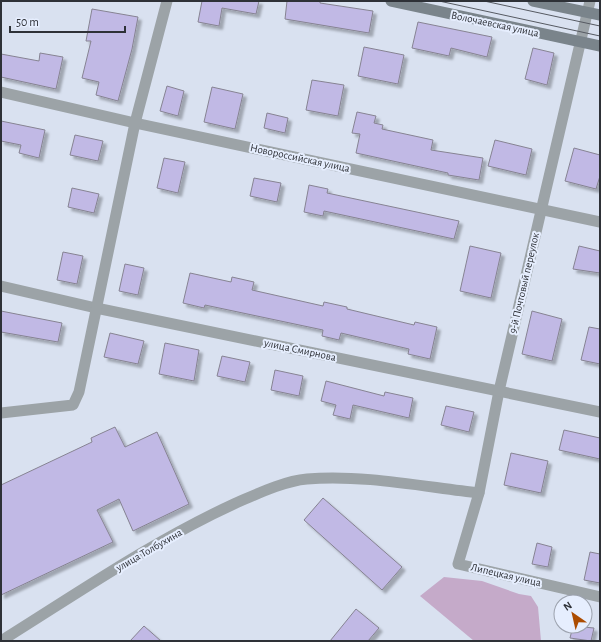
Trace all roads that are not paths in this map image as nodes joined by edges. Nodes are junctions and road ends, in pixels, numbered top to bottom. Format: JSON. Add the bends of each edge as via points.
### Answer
{"nodes":[{"id":1,"x":167,"y":1,"type":"edge"},
{"id":2,"x":390,"y":1,"type":"edge"},
{"id":3,"x":533,"y":1,"type":"edge"},
{"id":4,"x":590,"y":1,"type":"edge"},
{"id":5,"x":588,"y":13,"type":"junction"},
{"id":6,"x":600,"y":15,"type":"edge"},
{"id":7,"x":580,"y":42,"type":"junction"},
{"id":8,"x":600,"y":46,"type":"edge"},
{"id":9,"x":1,"y":92,"type":"edge"},
{"id":10,"x":135,"y":123,"type":"junction"},
{"id":11,"x":541,"y":210,"type":"junction"},
{"id":12,"x":600,"y":222,"type":"edge"},
{"id":13,"x":1,"y":286,"type":"edge"},
{"id":14,"x":96,"y":308,"type":"junction"},
{"id":15,"x":499,"y":391,"type":"junction"},
{"id":16,"x":600,"y":412,"type":"edge"},
{"id":17,"x":1,"y":413,"type":"edge"},
{"id":18,"x":479,"y":493,"type":"junction"},
{"id":19,"x":458,"y":564,"type":"joint"},
{"id":20,"x":600,"y":597,"type":"edge"},
{"id":21,"x":1,"y":641,"type":"edge"}],
"edges":[{"from":1,"to":10,"type":"street"},
{"from":2,"to":7,"type":"main road","name":"Волочаевская улица"},
{"from":3,"to":5,"type":"main road"},
{"from":4,"to":5,"type":"street","name":"9-й Почтовый переулок"},
{"from":5,"to":6,"type":"main road"},
{"from":5,"to":7,"type":"street","name":"9-й Почтовый переулок"},
{"from":7,"to":8,"type":"main road","name":"Волочаевская улица"},
{"from":7,"to":11,"type":"street","name":"9-й Почтовый переулок"},
{"from":9,"to":10,"type":"street","name":"Новороссийская улица"},
{"from":10,"to":11,"type":"street","name":"Новороссийская улица"},
{"from":10,"to":14,"type":"street"},
{"from":11,"to":12,"type":"street","name":"Новороссийская улица"},
{"from":11,"to":15,"type":"street","name":"9-й Почтовый переулок"},
{"from":13,"to":14,"type":"street","name":"улица Смирнова"},
{"from":14,"to":15,"type":"street","name":"улица Смирнова"},
{"from":14,"to":17,"type":"street","via":[[79,392],[73,404]]},
{"from":15,"to":16,"type":"street","name":"улица Смирнова"},
{"from":15,"to":18,"type":"street","name":"9-й Почтовый переулок"},
{"from":18,"to":19,"type":"street","name":"9-й Почтовый переулок"},
{"from":18,"to":21,"type":"street","name":"улица Толбухина","via":[[357,479],[307,479],[262,492],[211,515],[137,555]]},
{"from":19,"to":20,"type":"street","name":"Липецкая улица"}]}
